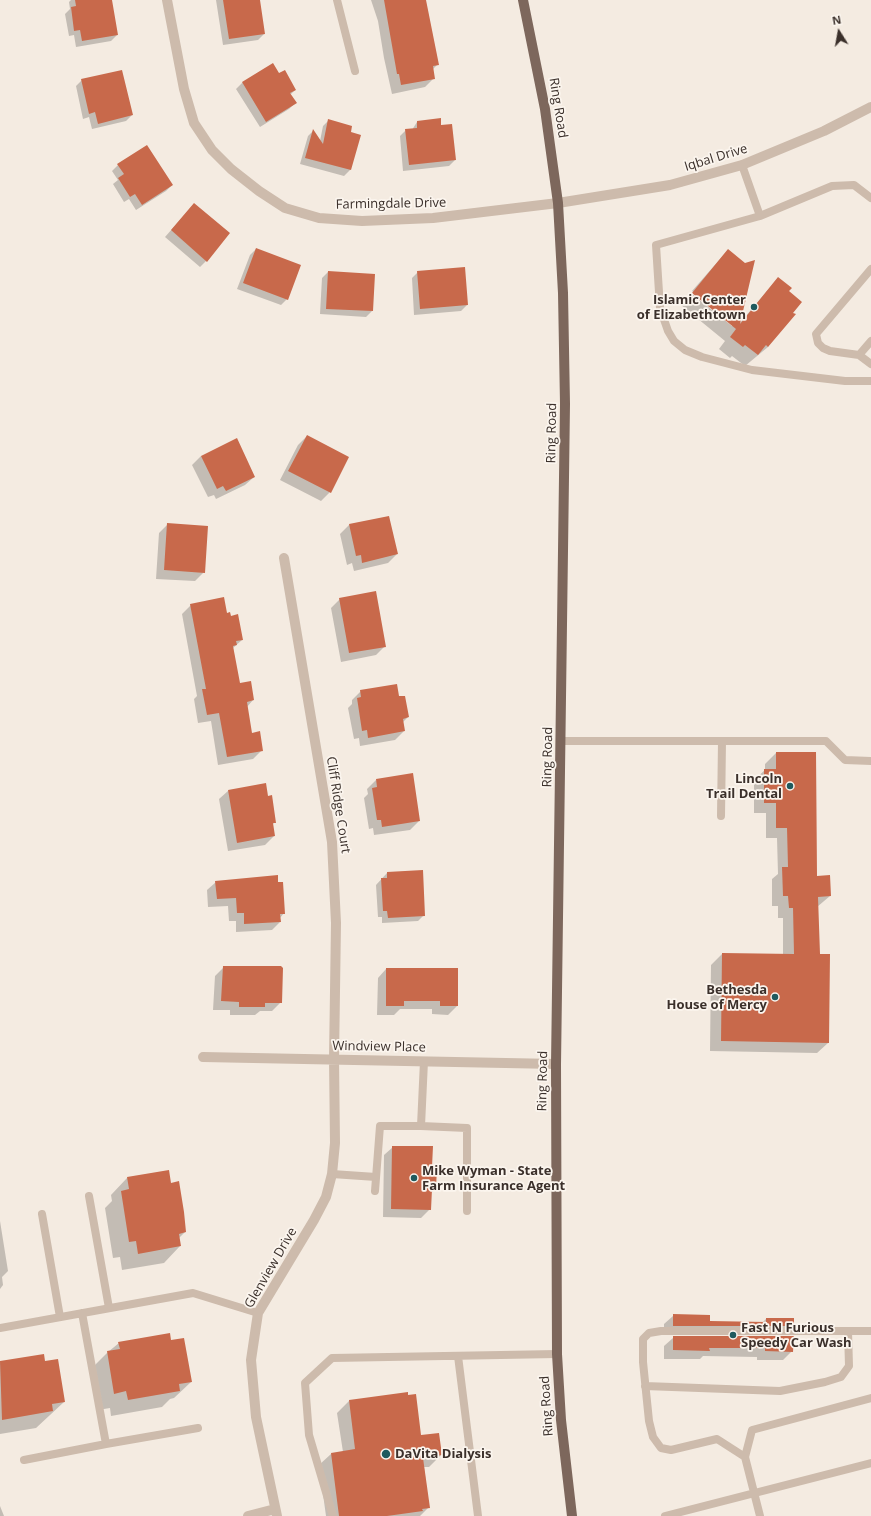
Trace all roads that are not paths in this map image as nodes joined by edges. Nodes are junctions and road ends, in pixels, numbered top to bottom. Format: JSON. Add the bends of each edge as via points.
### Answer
{"nodes":[{"id":1,"x":167,"y":0,"type":"edge"},
{"id":2,"x":337,"y":0,"type":"edge"},
{"id":3,"x":524,"y":0,"type":"edge"},
{"id":4,"x":355,"y":71,"type":"dead end"},
{"id":5,"x":871,"y":108,"type":"edge"},
{"id":6,"x":742,"y":165,"type":"junction"},
{"id":7,"x":871,"y":198,"type":"edge"},
{"id":8,"x":558,"y":203,"type":"junction"},
{"id":9,"x":760,"y":216,"type":"junction"},
{"id":10,"x":871,"y":269,"type":"edge"},
{"id":11,"x":871,"y":340,"type":"edge"},
{"id":12,"x":859,"y":355,"type":"junction"},
{"id":13,"x":871,"y":364,"type":"edge"},
{"id":14,"x":871,"y":381,"type":"edge"},
{"id":15,"x":284,"y":558,"type":"dead end"},
{"id":16,"x":561,"y":741,"type":"junction"},
{"id":17,"x":722,"y":741,"type":"junction"},
{"id":18,"x":871,"y":761,"type":"edge"},
{"id":19,"x":721,"y":816,"type":"dead end"},
{"id":20,"x":203,"y":1057,"type":"dead end"},
{"id":21,"x":334,"y":1059,"type":"junction"},
{"id":22,"x":424,"y":1061,"type":"junction"},
{"id":23,"x":556,"y":1064,"type":"junction"},
{"id":24,"x":421,"y":1126,"type":"junction"},
{"id":25,"x":332,"y":1174,"type":"junction"},
{"id":26,"x":376,"y":1177,"type":"junction"},
{"id":27,"x":375,"y":1191,"type":"dead end"},
{"id":28,"x":89,"y":1196,"type":"dead end"},
{"id":29,"x":467,"y":1211,"type":"dead end"},
{"id":30,"x":42,"y":1214,"type":"dead end"},
{"id":31,"x":109,"y":1308,"type":"junction"},
{"id":32,"x":82,"y":1313,"type":"junction"},
{"id":33,"x":258,"y":1313,"type":"junction"},
{"id":34,"x":60,"y":1317,"type":"junction"},
{"id":35,"x":0,"y":1328,"type":"edge"},
{"id":36,"x":848,"y":1331,"type":"junction"},
{"id":37,"x":871,"y":1331,"type":"edge"},
{"id":38,"x":557,"y":1354,"type":"junction"},
{"id":39,"x":458,"y":1356,"type":"junction"},
{"id":40,"x":645,"y":1386,"type":"junction"},
{"id":41,"x":871,"y":1398,"type":"edge"},
{"id":42,"x":198,"y":1428,"type":"dead end"},
{"id":43,"x":106,"y":1444,"type":"junction"},
{"id":44,"x":745,"y":1457,"type":"junction"},
{"id":45,"x":24,"y":1460,"type":"dead end"},
{"id":46,"x":871,"y":1463,"type":"edge"},
{"id":47,"x":754,"y":1493,"type":"junction"},
{"id":48,"x":276,"y":1513,"type":"edge"},
{"id":49,"x":248,"y":1516,"type":"edge"},
{"id":50,"x":332,"y":1516,"type":"edge"},
{"id":51,"x":478,"y":1516,"type":"edge"},
{"id":52,"x":572,"y":1516,"type":"edge"},
{"id":53,"x":665,"y":1516,"type":"edge"},
{"id":54,"x":760,"y":1516,"type":"edge"}],
"edges":[{"from":1,"to":8,"type":"street","name":"Farmingdale Drive","via":[[184,89],[194,123],[212,150],[231,169],[285,208],[319,218],[362,221],[433,218]]},
{"from":2,"to":4,"type":"lane"},
{"from":3,"to":8,"type":"main road","name":"Ring Road","via":[[545,109]]},
{"from":5,"to":6,"type":"street","name":"Iqbal Drive","via":[[824,131]]},
{"from":6,"to":8,"type":"street","name":"Iqbal Drive","via":[[670,185]]},
{"from":6,"to":9,"type":"lane"},
{"from":7,"to":9,"type":"lane","via":[[854,185],[832,186]]},
{"from":8,"to":16,"type":"main road","name":"Ring Road","via":[[566,404]]},
{"from":9,"to":14,"type":"lane","via":[[656,244],[660,308],[674,342],[702,357],[752,370],[845,381]]},
{"from":10,"to":12,"type":"lane","via":[[817,330],[816,339],[823,348]]},
{"from":11,"to":12,"type":"lane"},
{"from":12,"to":13,"type":"lane"},
{"from":15,"to":21,"type":"street","name":"Cliff Ridge Court","via":[[332,842],[336,923]]},
{"from":16,"to":17,"type":"lane"},
{"from":16,"to":23,"type":"main road","name":"Ring Road"},
{"from":17,"to":18,"type":"lane","via":[[826,741],[845,760]]},
{"from":17,"to":19,"type":"lane"},
{"from":20,"to":21,"type":"street","name":"Windview Place"},
{"from":21,"to":22,"type":"street","name":"Windview Place"},
{"from":21,"to":25,"type":"street","name":"Glenview Drive","via":[[335,1144]]},
{"from":22,"to":23,"type":"street","name":"Windview Place"},
{"from":22,"to":24,"type":"lane"},
{"from":23,"to":38,"type":"main road","name":"Ring Road"},
{"from":24,"to":26,"type":"lane","via":[[380,1126]]},
{"from":24,"to":29,"type":"lane","via":[[467,1128]]},
{"from":25,"to":26,"type":"lane"},
{"from":25,"to":33,"type":"street","name":"Glenview Drive","via":[[326,1197],[314,1220]]},
{"from":26,"to":27,"type":"lane"},
{"from":28,"to":31,"type":"lane"},
{"from":30,"to":34,"type":"lane"},
{"from":31,"to":32,"type":"lane"},
{"from":31,"to":33,"type":"lane","via":[[193,1293]]},
{"from":32,"to":34,"type":"lane"},
{"from":32,"to":43,"type":"lane"},
{"from":33,"to":48,"type":"street","name":"Glenview Drive","via":[[251,1360],[256,1417]]},
{"from":34,"to":35,"type":"lane"},
{"from":36,"to":37,"type":"lane"},
{"from":36,"to":40,"type":"lane","via":[[849,1366],[841,1377],[825,1382],[780,1391]]},
{"from":36,"to":40,"type":"lane","via":[[649,1333],[643,1339]]},
{"from":38,"to":39,"type":"lane"},
{"from":38,"to":52,"type":"main road","name":"Ring Road","via":[[561,1420]]},
{"from":39,"to":50,"type":"lane","via":[[332,1358],[305,1383],[309,1435]]},
{"from":39,"to":51,"type":"lane"},
{"from":40,"to":44,"type":"lane","via":[[649,1421],[653,1436],[661,1448],[671,1450],[717,1439]]},
{"from":41,"to":44,"type":"lane","via":[[752,1430]]},
{"from":42,"to":43,"type":"lane"},
{"from":43,"to":45,"type":"lane"},
{"from":44,"to":47,"type":"lane"},
{"from":46,"to":47,"type":"lane"},
{"from":47,"to":53,"type":"lane"},
{"from":47,"to":54,"type":"lane"},
{"from":48,"to":49,"type":"street"}]}
